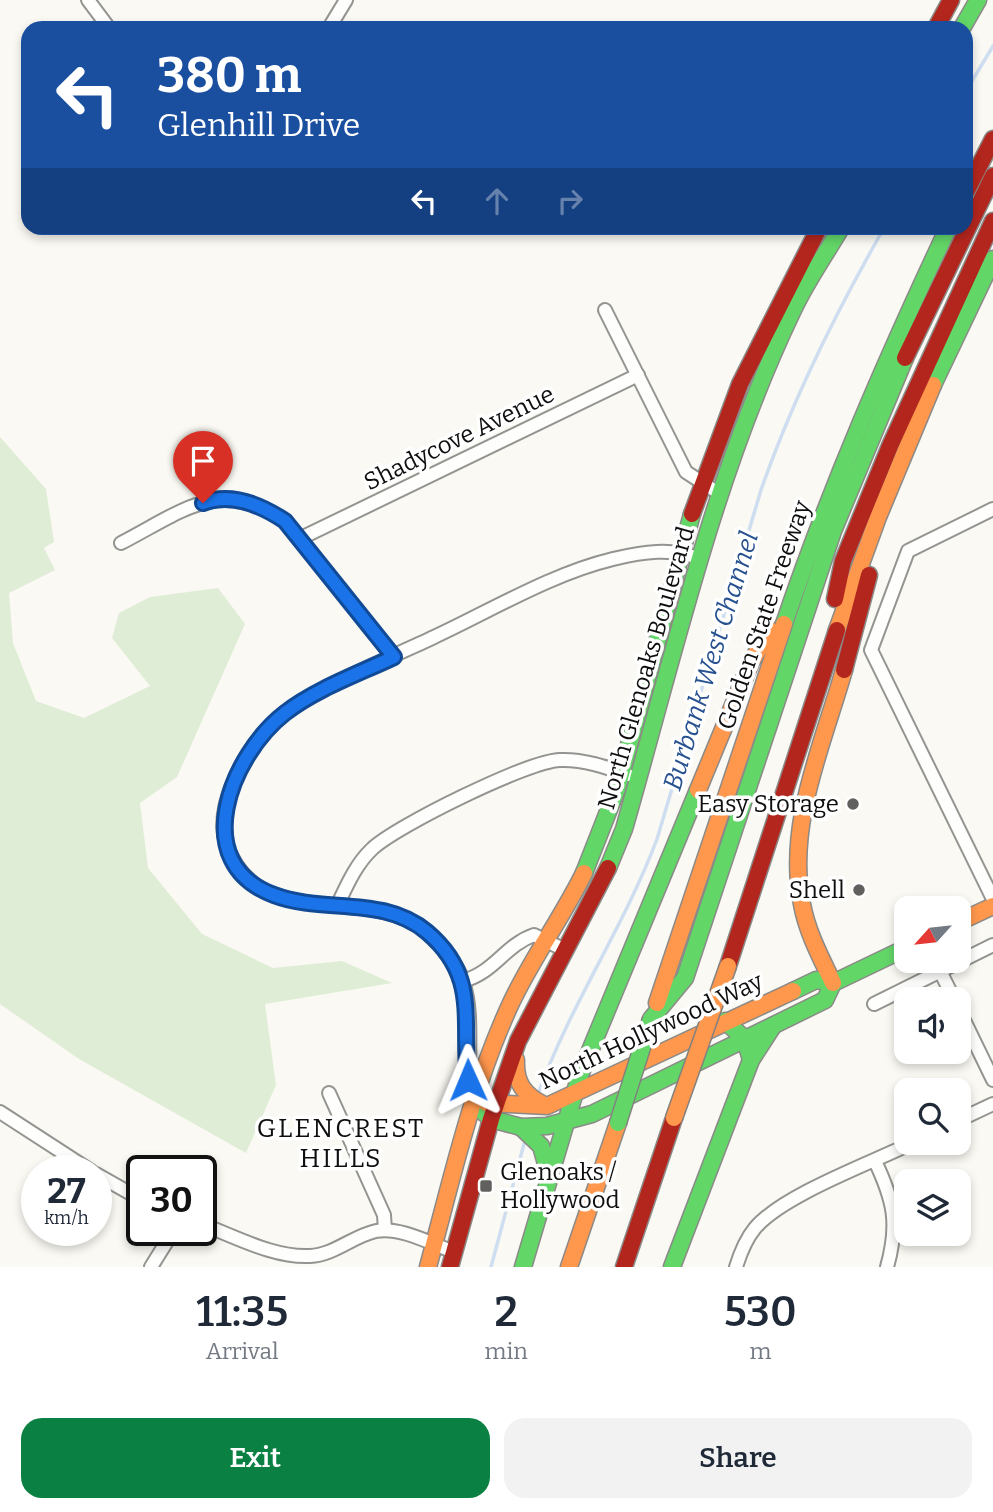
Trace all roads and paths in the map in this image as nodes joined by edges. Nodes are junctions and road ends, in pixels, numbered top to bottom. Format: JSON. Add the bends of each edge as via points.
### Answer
{"nodes":[{"id":1,"x":88,"y":0,"type":"edge"},
{"id":2,"x":346,"y":0,"type":"edge"},
{"id":3,"x":951,"y":0,"type":"edge"},
{"id":4,"x":978,"y":0,"type":"edge"},
{"id":5,"x":104,"y":21,"type":"edge"},
{"id":6,"x":333,"y":21,"type":"edge"},
{"id":7,"x":940,"y":21,"type":"edge"},
{"id":8,"x":966,"y":21,"type":"edge"},
{"id":9,"x":993,"y":139,"type":"edge"},
{"id":10,"x":993,"y":176,"type":"edge"},
{"id":11,"x":973,"y":178,"type":"edge"},
{"id":12,"x":973,"y":216,"type":"edge"},
{"id":13,"x":993,"y":220,"type":"edge"},
{"id":14,"x":814,"y":235,"type":"edge"},
{"id":15,"x":837,"y":235,"type":"edge"},
{"id":16,"x":945,"y":235,"type":"edge"},
{"id":17,"x":964,"y":235,"type":"edge"},
{"id":18,"x":993,"y":259,"type":"edge"},
{"id":19,"x":605,"y":310,"type":"dead end"},
{"id":20,"x":638,"y":375,"type":"junction"},
{"id":21,"x":702,"y":482,"type":"junction"},
{"id":22,"x":720,"y":495,"type":"junction"},
{"id":23,"x":886,"y":500,"type":"junction"},
{"id":24,"x":993,"y":509,"type":"edge"},
{"id":25,"x":299,"y":539,"type":"junction"},
{"id":26,"x":121,"y":543,"type":"dead end"},
{"id":27,"x":682,"y":551,"type":"junction"},
{"id":28,"x":701,"y":558,"type":"junction"},
{"id":29,"x":795,"y":588,"type":"junction"},
{"id":30,"x":840,"y":619,"type":"junction"},
{"id":31,"x":394,"y":657,"type":"junction"},
{"id":32,"x":620,"y":772,"type":"junction"},
{"id":33,"x":638,"y":778,"type":"junction"},
{"id":34,"x":993,"y":899,"type":"edge"},
{"id":35,"x":338,"y":904,"type":"junction"},
{"id":36,"x":993,"y":906,"type":"edge"},
{"id":37,"x":971,"y":916,"type":"edge"},
{"id":38,"x":547,"y":940,"type":"junction"},
{"id":39,"x":993,"y":945,"type":"edge"},
{"id":40,"x":565,"y":950,"type":"junction"},
{"id":41,"x":971,"y":953,"type":"edge"},
{"id":42,"x":894,"y":954,"type":"edge"},
{"id":43,"x":926,"y":973,"type":"edge"},
{"id":44,"x":463,"y":981,"type":"junction"},
{"id":45,"x":833,"y":983,"type":"junction"},
{"id":46,"x":874,"y":1004,"type":"dead end"},
{"id":47,"x":652,"y":1019,"type":"junction"},
{"id":48,"x":725,"y":1021,"type":"junction"},
{"id":49,"x":773,"y":1026,"type":"junction"},
{"id":50,"x":971,"y":1035,"type":"edge"},
{"id":51,"x":745,"y":1039,"type":"junction"},
{"id":52,"x":518,"y":1041,"type":"junction"},
{"id":53,"x":751,"y":1060,"type":"junction"},
{"id":54,"x":993,"y":1080,"type":"edge"},
{"id":55,"x":329,"y":1093,"type":"dead end"},
{"id":56,"x":575,"y":1093,"type":"junction"},
{"id":57,"x":472,"y":1102,"type":"junction"},
{"id":58,"x":496,"y":1103,"type":"junction"},
{"id":59,"x":993,"y":1104,"type":"edge"},
{"id":60,"x":547,"y":1107,"type":"junction"},
{"id":61,"x":0,"y":1112,"type":"edge"},
{"id":62,"x":971,"y":1114,"type":"edge"},
{"id":63,"x":491,"y":1119,"type":"junction"},
{"id":64,"x":567,"y":1120,"type":"junction"},
{"id":65,"x":522,"y":1127,"type":"junction"},
{"id":66,"x":894,"y":1152,"type":"edge"},
{"id":67,"x":66,"y":1155,"type":"edge"},
{"id":68,"x":875,"y":1161,"type":"junction"},
{"id":69,"x":548,"y":1184,"type":"junction"},
{"id":70,"x":217,"y":1230,"type":"edge"},
{"id":71,"x":385,"y":1230,"type":"junction"},
{"id":72,"x":434,"y":1245,"type":"junction"},
{"id":73,"x":164,"y":1246,"type":"edge"},
{"id":74,"x":452,"y":1259,"type":"edge"},
{"id":75,"x":311,"y":1261,"type":"edge"},
{"id":76,"x":151,"y":1267,"type":"edge"},
{"id":77,"x":428,"y":1267,"type":"edge"},
{"id":78,"x":523,"y":1267,"type":"edge"},
{"id":79,"x":569,"y":1267,"type":"edge"},
{"id":80,"x":624,"y":1267,"type":"edge"},
{"id":81,"x":672,"y":1267,"type":"edge"},
{"id":82,"x":736,"y":1267,"type":"edge"},
{"id":83,"x":887,"y":1267,"type":"edge"}],
"edges":[{"from":1,"to":5,"type":"street"},
{"from":2,"to":6,"type":"street"},
{"from":3,"to":7,"type":"main road"},
{"from":4,"to":8,"type":"main road"},
{"from":9,"to":11,"type":"main road"},
{"from":10,"to":12,"type":"main road"},
{"from":13,"to":30,"type":"main road","via":[[876,477],[834,596]]},
{"from":14,"to":21,"type":"main road","name":"North Glenoaks Boulevard","via":[[745,367]]},
{"from":15,"to":22,"type":"main road","name":"North Glenoaks Boulevard","via":[[793,309]]},
{"from":16,"to":29,"type":"main road","name":"Golden State Freeway","via":[[872,390]]},
{"from":17,"to":47,"type":"main road","via":[[918,327],[833,531],[685,978]]},
{"from":18,"to":23,"type":"main road"},
{"from":19,"to":20,"type":"street"},
{"from":20,"to":21,"type":"street","via":[[685,472]]},
{"from":20,"to":25,"type":"street","name":"Shadycove Avenue"},
{"from":21,"to":22,"type":"street"},
{"from":21,"to":27,"type":"main road","name":"North Glenoaks Boulevard"},
{"from":22,"to":28,"type":"main road","name":"North Glenoaks Boulevard"},
{"from":23,"to":30,"type":"main road"},
{"from":23,"to":45,"type":"main road","via":[[858,628],[810,786],[799,842],[800,891],[807,927]]},
{"from":24,"to":34,"type":"street","via":[[908,551],[871,650]]},
{"from":25,"to":26,"type":"street","via":[[285,521],[266,508],[216,498]]},
{"from":25,"to":31,"type":"street"},
{"from":27,"to":28,"type":"street"},
{"from":27,"to":31,"type":"street","via":[[650,552],[580,568]]},
{"from":27,"to":32,"type":"main road","name":"North Glenoaks Boulevard"},
{"from":28,"to":33,"type":"main road","name":"North Glenoaks Boulevard"},
{"from":29,"to":47,"type":"main road","name":"Golden State Freeway"},
{"from":29,"to":56,"type":"main road","via":[[751,662]]},
{"from":30,"to":80,"type":"main road","bridge":true},
{"from":31,"to":35,"type":"street","via":[[312,697],[270,726],[234,782],[224,812],[225,840],[236,866],[250,883],[275,896]]},
{"from":32,"to":33,"type":"street"},
{"from":32,"to":35,"type":"street","via":[[575,760],[541,763],[425,815],[393,831],[369,851]]},
{"from":32,"to":38,"type":"main road","name":"North Glenoaks Boulevard","via":[[602,834]]},
{"from":33,"to":40,"type":"main road","name":"North Glenoaks Boulevard","via":[[614,853]]},
{"from":35,"to":44,"type":"street","via":[[385,911],[411,921],[441,946]]},
{"from":36,"to":37,"type":"main road"},
{"from":38,"to":40,"type":"street"},
{"from":38,"to":44,"type":"street","via":[[534,935],[522,939],[496,965]]},
{"from":38,"to":57,"type":"main road","name":"North Glenoaks Boulevard","via":[[511,1002]]},
{"from":39,"to":41,"type":"street"},
{"from":40,"to":52,"type":"main road","name":"North Glenoaks Boulevard"},
{"from":42,"to":45,"type":"main road","name":"North Hollywood Way"},
{"from":43,"to":46,"type":"street"},
{"from":44,"to":57,"type":"street"},
{"from":45,"to":48,"type":"main road","name":"North Hollywood Way","via":[[816,980]]},
{"from":45,"to":49,"type":"main road","name":"North Hollywood Way","via":[[825,1000]]},
{"from":47,"to":79,"type":"main road","name":"Golden State Freeway","bridge":true},
{"from":48,"to":51,"type":"main road"},
{"from":48,"to":56,"type":"main road","name":"North Hollywood Way"},
{"from":49,"to":51,"type":"main road","name":"North Hollywood Way"},
{"from":49,"to":53,"type":"main road"},
{"from":50,"to":54,"type":"street"},
{"from":51,"to":53,"type":"main road"},
{"from":51,"to":64,"type":"main road","name":"North Hollywood Way","via":[[592,1114]]},
{"from":52,"to":58,"type":"main road","name":"North Glenoaks Boulevard"},
{"from":52,"to":60,"type":"main road","via":[[517,1084]]},
{"from":53,"to":81,"type":"main road"},
{"from":55,"to":71,"type":"street","via":[[384,1215]]},
{"from":56,"to":60,"type":"main road","name":"North Hollywood Way"},
{"from":56,"to":64,"type":"main road"},
{"from":57,"to":58,"type":"main road","name":"North Hollywood Way"},
{"from":57,"to":63,"type":"main road","name":"North Hollywood Way"},
{"from":57,"to":72,"type":"main road","name":"North Glenoaks Boulevard"},
{"from":58,"to":60,"type":"main road","name":"North Hollywood Way"},
{"from":58,"to":63,"type":"main road","name":"North Glenoaks Boulevard"},
{"from":59,"to":62,"type":"street"},
{"from":61,"to":67,"type":"street"},
{"from":63,"to":65,"type":"main road","name":"North Hollywood Way"},
{"from":63,"to":74,"type":"main road","name":"North Glenoaks Boulevard"},
{"from":64,"to":65,"type":"main road","name":"North Hollywood Way"},
{"from":64,"to":69,"type":"main road"},
{"from":65,"to":69,"type":"main road","via":[[548,1154]]},
{"from":66,"to":68,"type":"street"},
{"from":68,"to":82,"type":"street","via":[[784,1204],[756,1227]]},
{"from":68,"to":83,"type":"street","via":[[894,1211],[896,1231]]},
{"from":69,"to":78,"type":"main road"},
{"from":70,"to":75,"type":"street"},
{"from":71,"to":72,"type":"street"},
{"from":71,"to":75,"type":"street"},
{"from":72,"to":74,"type":"street"},
{"from":72,"to":77,"type":"main road","name":"North Glenoaks Boulevard"},
{"from":73,"to":76,"type":"street"}]}
